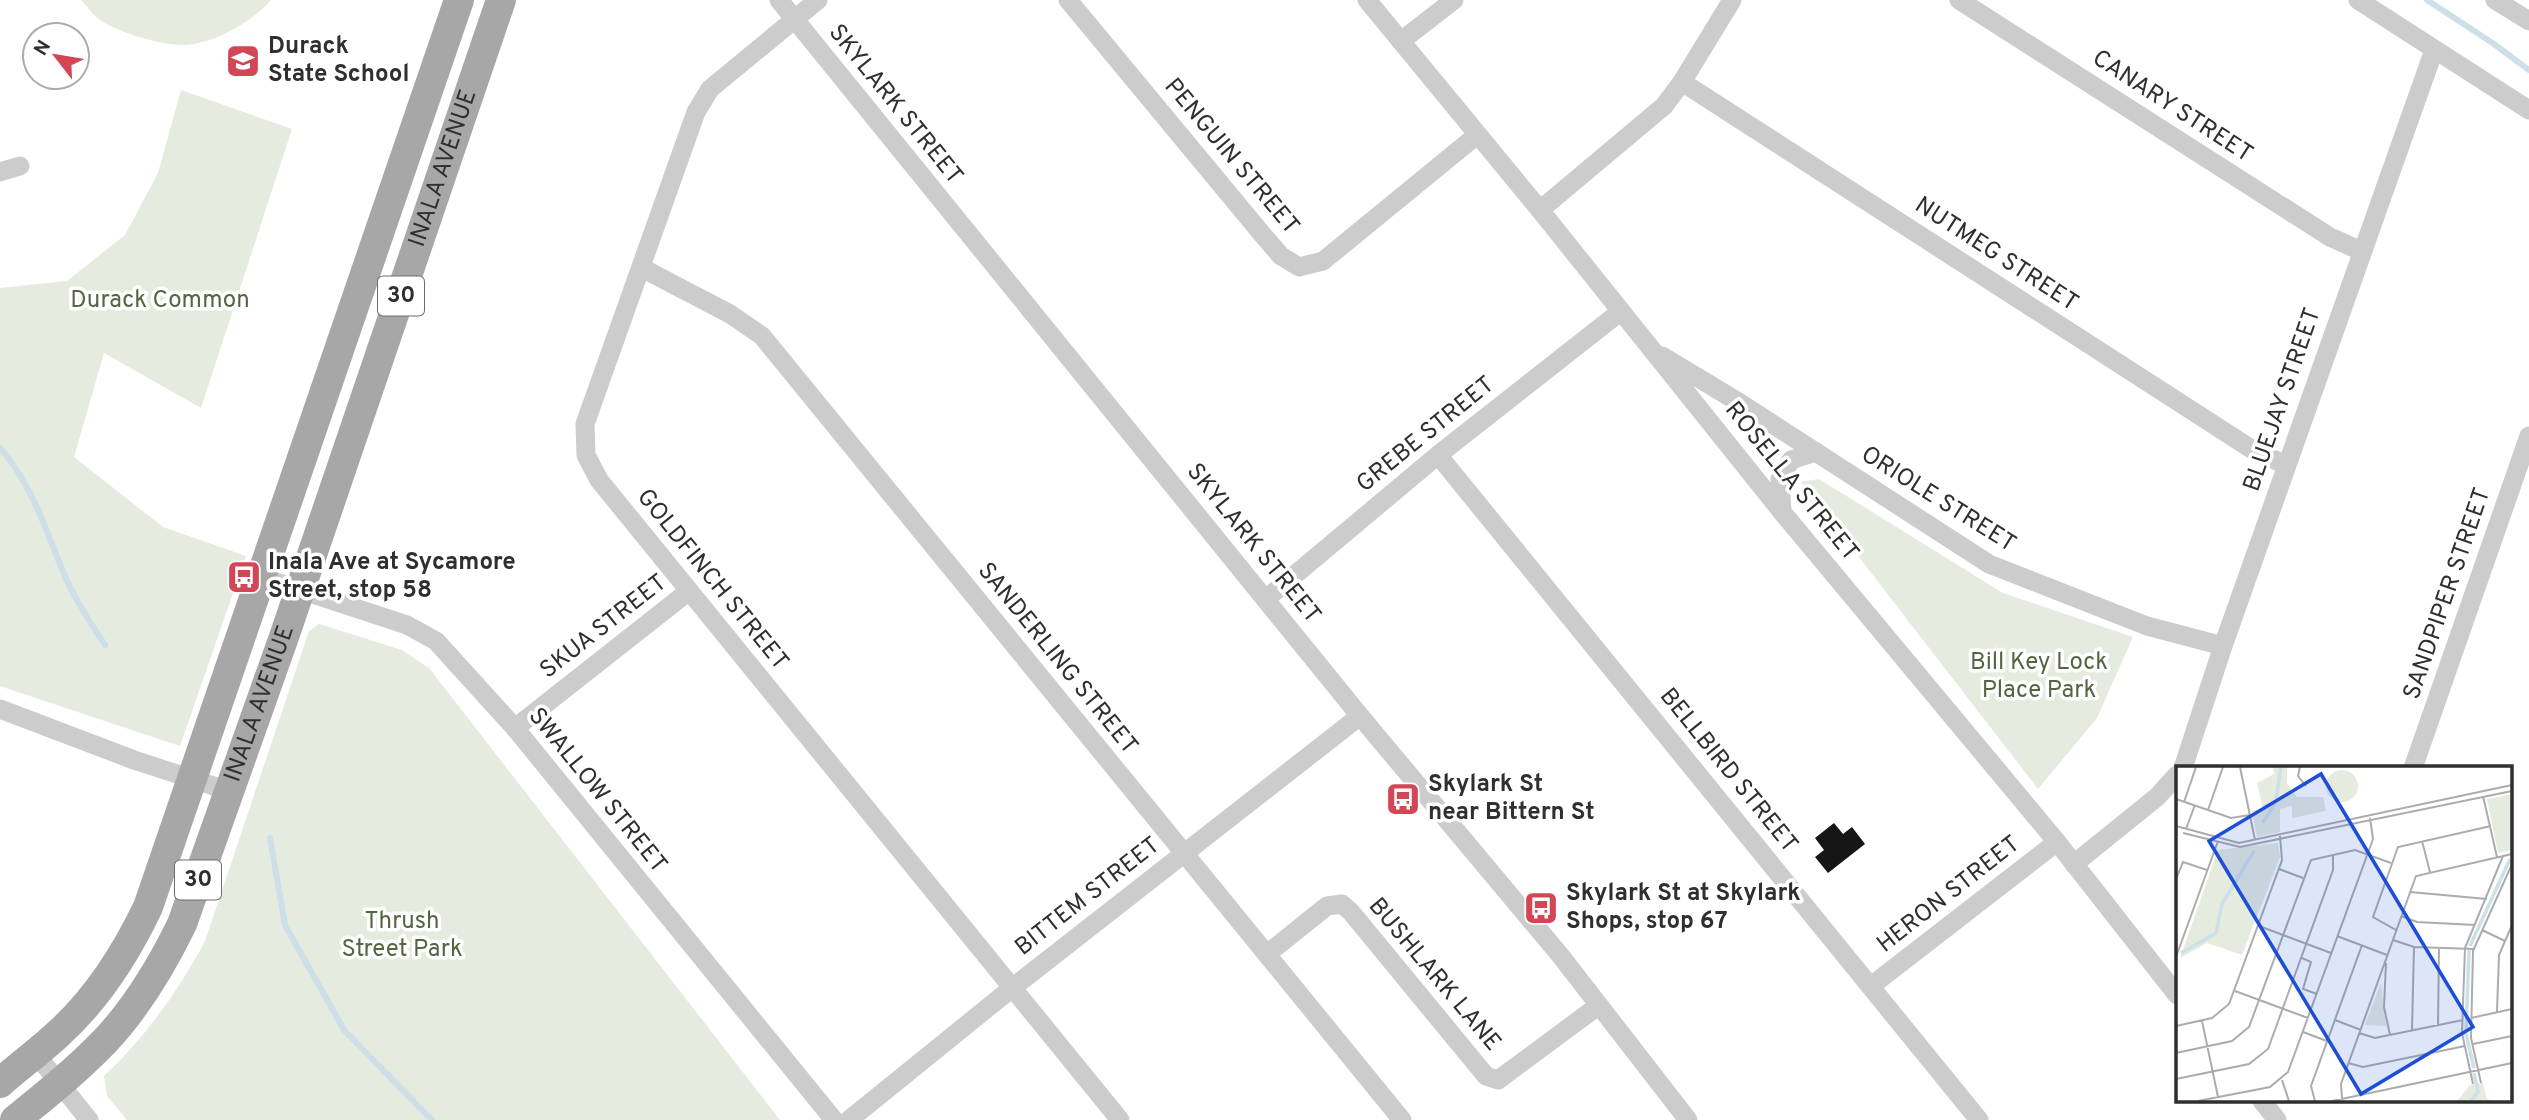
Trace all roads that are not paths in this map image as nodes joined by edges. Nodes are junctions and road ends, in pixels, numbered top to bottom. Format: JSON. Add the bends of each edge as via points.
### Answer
{"nodes":[{"id":1,"x":459,"y":0,"type":"edge"},
{"id":2,"x":501,"y":0,"type":"edge"},
{"id":3,"x":779,"y":0,"type":"edge"},
{"id":4,"x":818,"y":0,"type":"edge"},
{"id":5,"x":1068,"y":0,"type":"edge"},
{"id":6,"x":1367,"y":0,"type":"edge"},
{"id":7,"x":1454,"y":0,"type":"edge"},
{"id":8,"x":1732,"y":0,"type":"edge"},
{"id":9,"x":1959,"y":0,"type":"edge"},
{"id":10,"x":2358,"y":0,"type":"edge"},
{"id":11,"x":2495,"y":0,"type":"edge"},
{"id":12,"x":794,"y":19,"type":"junction"},
{"id":13,"x":2529,"y":21,"type":"edge"},
{"id":14,"x":1401,"y":41,"type":"junction"},
{"id":15,"x":2434,"y":50,"type":"junction"},
{"id":16,"x":1682,"y":82,"type":"junction"},
{"id":17,"x":2529,"y":110,"type":"edge"},
{"id":18,"x":1477,"y":135,"type":"junction"},
{"id":19,"x":20,"y":166,"type":"dead end"},
{"id":20,"x":0,"y":172,"type":"edge"},
{"id":21,"x":1540,"y":210,"type":"junction"},
{"id":22,"x":2361,"y":251,"type":"junction"},
{"id":23,"x":642,"y":268,"type":"junction"},
{"id":24,"x":1620,"y":312,"type":"junction"},
{"id":25,"x":1650,"y":348,"type":"junction"},
{"id":26,"x":2529,"y":436,"type":"edge"},
{"id":27,"x":1816,"y":452,"type":"junction"},
{"id":28,"x":1438,"y":455,"type":"junction"},
{"id":29,"x":2286,"y":465,"type":"junction"},
{"id":30,"x":1782,"y":512,"type":"junction"},
{"id":31,"x":261,"y":577,"type":"junction"},
{"id":32,"x":300,"y":591,"type":"junction"},
{"id":33,"x":689,"y":591,"type":"junction"},
{"id":34,"x":1266,"y":599,"type":"junction"},
{"id":35,"x":2223,"y":646,"type":"junction"},
{"id":36,"x":0,"y":709,"type":"edge"},
{"id":37,"x":1360,"y":716,"type":"junction"},
{"id":38,"x":515,"y":728,"type":"junction"},
{"id":39,"x":2184,"y":766,"type":"edge"},
{"id":40,"x":2414,"y":766,"type":"edge"},
{"id":41,"x":2176,"y":776,"type":"edge"},
{"id":42,"x":192,"y":779,"type":"junction"},
{"id":43,"x":229,"y":791,"type":"junction"},
{"id":44,"x":2057,"y":842,"type":"junction"},
{"id":45,"x":1184,"y":853,"type":"junction"},
{"id":46,"x":2074,"y":864,"type":"junction"},
{"id":47,"x":1267,"y":954,"type":"junction"},
{"id":48,"x":1871,"y":986,"type":"junction"},
{"id":49,"x":1012,"y":988,"type":"junction"},
{"id":50,"x":2176,"y":994,"type":"edge"},
{"id":51,"x":1598,"y":1006,"type":"junction"},
{"id":52,"x":35,"y":1053,"type":"junction"},
{"id":53,"x":59,"y":1082,"type":"junction"},
{"id":54,"x":0,"y":1083,"type":"edge"},
{"id":55,"x":2263,"y":1102,"type":"edge"},
{"id":56,"x":15,"y":1120,"type":"edge"},
{"id":57,"x":89,"y":1120,"type":"edge"},
{"id":58,"x":834,"y":1120,"type":"edge"},
{"id":59,"x":849,"y":1120,"type":"edge"},
{"id":60,"x":1120,"y":1120,"type":"edge"},
{"id":61,"x":1402,"y":1120,"type":"edge"},
{"id":62,"x":1688,"y":1120,"type":"edge"},
{"id":63,"x":1979,"y":1120,"type":"edge"},
{"id":64,"x":2277,"y":1120,"type":"edge"}],
"edges":[{"from":1,"to":31,"type":"main road","name":"INALA AVENUE","number":"30"},
{"from":2,"to":32,"type":"main road","name":"INALA AVENUE","number":"30"},
{"from":3,"to":12,"type":"street","name":"SKYLARK STREET"},
{"from":4,"to":12,"type":"street","name":"GOLDFINCH STREET"},
{"from":5,"to":18,"type":"street","name":"PENGUIN STREET","via":[[1281,256],[1299,267],[1322,261]]},
{"from":6,"to":14,"type":"street","name":"ROSELLA STREET"},
{"from":7,"to":14,"type":"street"},
{"from":8,"to":16,"type":"street"},
{"from":9,"to":22,"type":"street","name":"CANARY STREET","via":[[2330,237]]},
{"from":10,"to":15,"type":"street"},
{"from":11,"to":13,"type":"street"},
{"from":12,"to":23,"type":"street","name":"GOLDFINCH STREET","via":[[710,89],[703,100]]},
{"from":12,"to":34,"type":"street","name":"SKYLARK STREET"},
{"from":14,"to":18,"type":"street","name":"ROSELLA STREET"},
{"from":15,"to":17,"type":"street"},
{"from":15,"to":22,"type":"street","name":"BLUEJAY STREET"},
{"from":16,"to":21,"type":"street","via":[[1664,106]]},
{"from":16,"to":29,"type":"street","name":"NUTMEG STREET","via":[[2253,450]]},
{"from":18,"to":21,"type":"street","name":"ROSELLA STREET"},
{"from":19,"to":20,"type":"street"},
{"from":21,"to":24,"type":"street","name":"ROSELLA STREET"},
{"from":22,"to":29,"type":"street","name":"BLUEJAY STREET"},
{"from":23,"to":33,"type":"street","name":"GOLDFINCH STREET","via":[[585,424],[586,455],[599,480]]},
{"from":23,"to":45,"type":"street","name":"SANDERLING STREET","via":[[762,336]]},
{"from":24,"to":25,"type":"street","name":"ROSELLA STREET"},
{"from":24,"to":28,"type":"street","name":"GREBE STREET"},
{"from":25,"to":27,"type":"street","name":"ORIOLE STREET"},
{"from":25,"to":30,"type":"street","name":"ROSELLA STREET"},
{"from":26,"to":40,"type":"street","name":"SANDPIPER STREET"},
{"from":27,"to":30,"type":"street","via":[[1791,460],[1780,479]]},
{"from":27,"to":35,"type":"street","name":"ORIOLE STREET","via":[[1989,564],[2147,626]]},
{"from":28,"to":34,"type":"street","name":"GREBE STREET"},
{"from":28,"to":48,"type":"street","name":"BELLBIRD STREET"},
{"from":29,"to":35,"type":"street","name":"BLUEJAY STREET"},
{"from":30,"to":44,"type":"street","name":"ROSELLA STREET"},
{"from":31,"to":32,"type":"street","name":"SWALLOW STREET"},
{"from":31,"to":42,"type":"main road","name":"INALA AVENUE","number":"30"},
{"from":32,"to":38,"type":"street","name":"SWALLOW STREET","via":[[407,625],[436,640]]},
{"from":32,"to":43,"type":"main road","name":"INALA AVENUE","number":"30"},
{"from":33,"to":38,"type":"street","name":"SKUA STREET"},
{"from":33,"to":49,"type":"street","name":"GOLDFINCH STREET"},
{"from":34,"to":37,"type":"street","name":"SKYLARK STREET"},
{"from":35,"to":39,"type":"street","name":"BLUEJAY STREET"},
{"from":36,"to":42,"type":"street"},
{"from":37,"to":45,"type":"street","name":"BITTEM STREET"},
{"from":37,"to":51,"type":"street","name":"SKYLARK STREET"},
{"from":38,"to":58,"type":"street","name":"SWALLOW STREET"},
{"from":41,"to":46,"type":"street"},
{"from":42,"to":43,"type":"street"},
{"from":42,"to":52,"type":"main road","name":"INALA AVENUE","number":"30","via":[[156,886],[133,937],[84,1007]]},
{"from":43,"to":53,"type":"main road","name":"INALA AVENUE","number":"30","via":[[193,896],[167,953],[106,1040]]},
{"from":44,"to":46,"type":"street","name":"ROSELLA STREET"},
{"from":44,"to":48,"type":"street","name":"HERON STREET"},
{"from":45,"to":47,"type":"street","name":"SANDERLING STREET"},
{"from":45,"to":49,"type":"street","name":"BITTEM STREET"},
{"from":46,"to":50,"type":"street","name":"ROSELLA STREET"},
{"from":47,"to":51,"type":"street","name":"BUSHLARK LANE","via":[[1327,906],[1342,904],[1486,1076],[1499,1080]]},
{"from":47,"to":61,"type":"street","name":"SANDERLING STREET"},
{"from":48,"to":63,"type":"street","name":"BELLBIRD STREET"},
{"from":49,"to":59,"type":"street","name":"BITTEM STREET"},
{"from":49,"to":60,"type":"street","name":"GOLDFINCH STREET"},
{"from":51,"to":62,"type":"street","name":"SKYLARK STREET"},
{"from":52,"to":53,"type":"street"},
{"from":52,"to":54,"type":"main road","name":"INALA AVENUE","number":"30"},
{"from":53,"to":56,"type":"main road","name":"INALA AVENUE","number":"30"},
{"from":53,"to":57,"type":"street"},
{"from":55,"to":64,"type":"street"}]}
